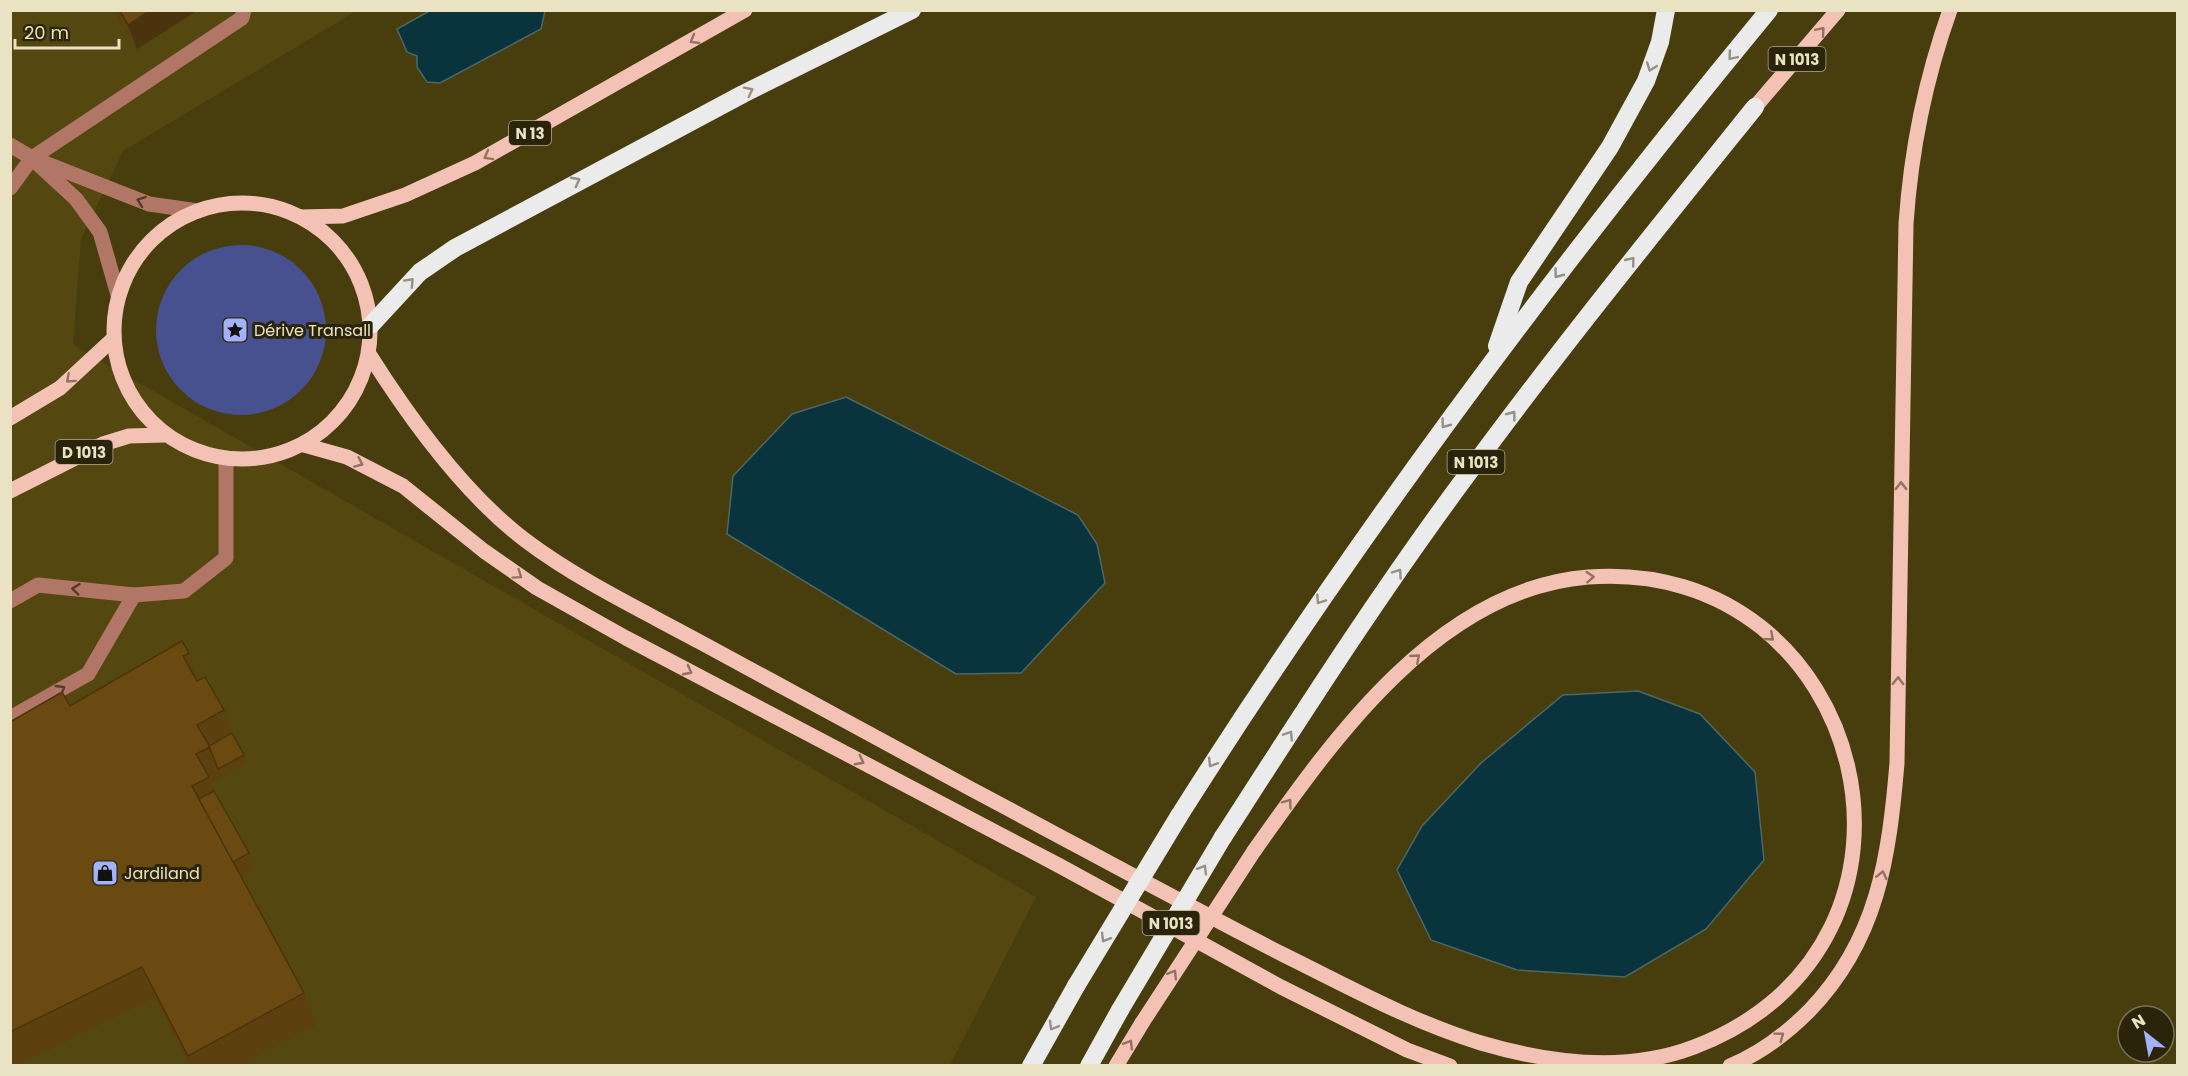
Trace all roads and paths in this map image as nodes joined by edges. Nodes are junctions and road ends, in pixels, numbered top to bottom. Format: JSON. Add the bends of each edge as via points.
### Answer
{"nodes":[{"id":1,"x":244,"y":10,"type":"edge"},
{"id":2,"x":745,"y":10,"type":"edge"},
{"id":3,"x":912,"y":10,"type":"edge"},
{"id":4,"x":1666,"y":10,"type":"edge"},
{"id":5,"x":1769,"y":10,"type":"edge"},
{"id":6,"x":1838,"y":10,"type":"edge"},
{"id":7,"x":1950,"y":10,"type":"edge"},
{"id":8,"x":1755,"y":107,"type":"joint"},
{"id":9,"x":10,"y":145,"type":"edge"},
{"id":10,"x":32,"y":158,"type":"junction"},
{"id":11,"x":10,"y":188,"type":"edge"},
{"id":12,"x":198,"y":211,"type":"junction"},
{"id":13,"x":301,"y":217,"type":"junction"},
{"id":14,"x":118,"y":295,"type":"junction"},
{"id":15,"x":370,"y":325,"type":"junction"},
{"id":16,"x":113,"y":339,"type":"junction"},
{"id":17,"x":369,"y":354,"type":"junction"},
{"id":18,"x":1492,"y":361,"type":"junction"},
{"id":19,"x":10,"y":418,"type":"edge"},
{"id":20,"x":164,"y":435,"type":"junction"},
{"id":21,"x":304,"y":445,"type":"junction"},
{"id":22,"x":226,"y":459,"type":"junction"},
{"id":23,"x":10,"y":491,"type":"edge"},
{"id":24,"x":134,"y":595,"type":"junction"},
{"id":25,"x":10,"y":601,"type":"edge"},
{"id":26,"x":10,"y":718,"type":"edge"},
{"id":27,"x":1031,"y":1065,"type":"edge"},
{"id":28,"x":1089,"y":1065,"type":"edge"},
{"id":29,"x":1116,"y":1065,"type":"edge"},
{"id":30,"x":1450,"y":1065,"type":"edge"},
{"id":31,"x":1730,"y":1065,"type":"edge"}],
"edges":[{"from":1,"to":10,"type":"street","via":[[242,18]]},
{"from":2,"to":13,"type":"main road","number":"N 13","one_way":true,"via":[[475,163],[405,195],[344,216]]},
{"from":15,"to":3,"type":"highway","one_way":true,"via":[[420,272],[455,248],[743,94]]},
{"from":4,"to":18,"type":"highway","one_way":true,"via":[[1646,81],[1610,147],[1519,282]]},
{"from":5,"to":18,"type":"highway","number":"N 1013","one_way":true,"via":[[1635,174]]},
{"from":8,"to":6,"type":"main road","number":"N 1013","one_way":true},
{"from":31,"to":7,"type":"main road","one_way":true,"via":[[1769,1044],[1826,994],[1864,934],[1883,870],[1897,763],[1910,166],[1923,100]]},
{"from":28,"to":8,"type":"highway","number":"N 1013","one_way":true,"bridge":true,"via":[[1223,837],[1462,480],[1589,312]]},
{"from":9,"to":10,"type":"street"},
{"from":10,"to":11,"type":"street"},
{"from":12,"to":10,"type":"street","one_way":true,"via":[[149,204]]},
{"from":10,"to":14,"type":"street","via":[[76,199],[100,232]]},
{"from":12,"to":13,"type":"main road","via":[[250,203],[276,207]]},
{"from":12,"to":14,"type":"main road","via":[[176,220],[140,252]]},
{"from":13,"to":15,"type":"main road","via":[[337,244],[350,262],[361,281]]},
{"from":14,"to":16,"type":"main road"},
{"from":15,"to":17,"type":"main road"},
{"from":16,"to":19,"type":"main road","one_way":true,"via":[[60,387]]},
{"from":16,"to":20,"type":"main road","via":[[128,393]]},
{"from":17,"to":21,"type":"main road","via":[[356,391],[334,422]]},
{"from":29,"to":17,"type":"main road","one_way":true,"bridge":true,"via":[[1143,1023],[1254,851],[1305,778],[1362,710],[1434,643],[1487,609],[1533,588],[1571,579],[1644,578],[1680,586],[1724,604],[1773,639],[1798,664],[1835,723],[1847,755],[1855,812],[1854,849],[1844,897],[1821,946],[1798,976],[1772,1001],[1734,1028],[1695,1047],[1653,1059],[1612,1063],[1545,1059],[1422,1023],[1254,940],[913,758],[604,590],[521,537],[494,512],[403,408]]},
{"from":18,"to":27,"type":"highway","number":"N 1013","one_way":true,"bridge":true,"via":[[1328,588],[1179,816]]},
{"from":20,"to":22,"type":"main road","via":[[194,452]]},
{"from":20,"to":23,"type":"main road","number":"D 1013","via":[[129,436],[103,444]]},
{"from":21,"to":22,"type":"main road","via":[[266,458]]},
{"from":21,"to":30,"type":"main road","one_way":true,"via":[[347,457],[403,486],[537,588],[626,638],[1281,987],[1407,1050]]},
{"from":22,"to":24,"type":"street","via":[[225,558],[184,591]]},
{"from":24,"to":25,"type":"street","one_way":true,"via":[[38,585]]},
{"from":26,"to":24,"type":"street","one_way":true,"via":[[88,674]]}]}
